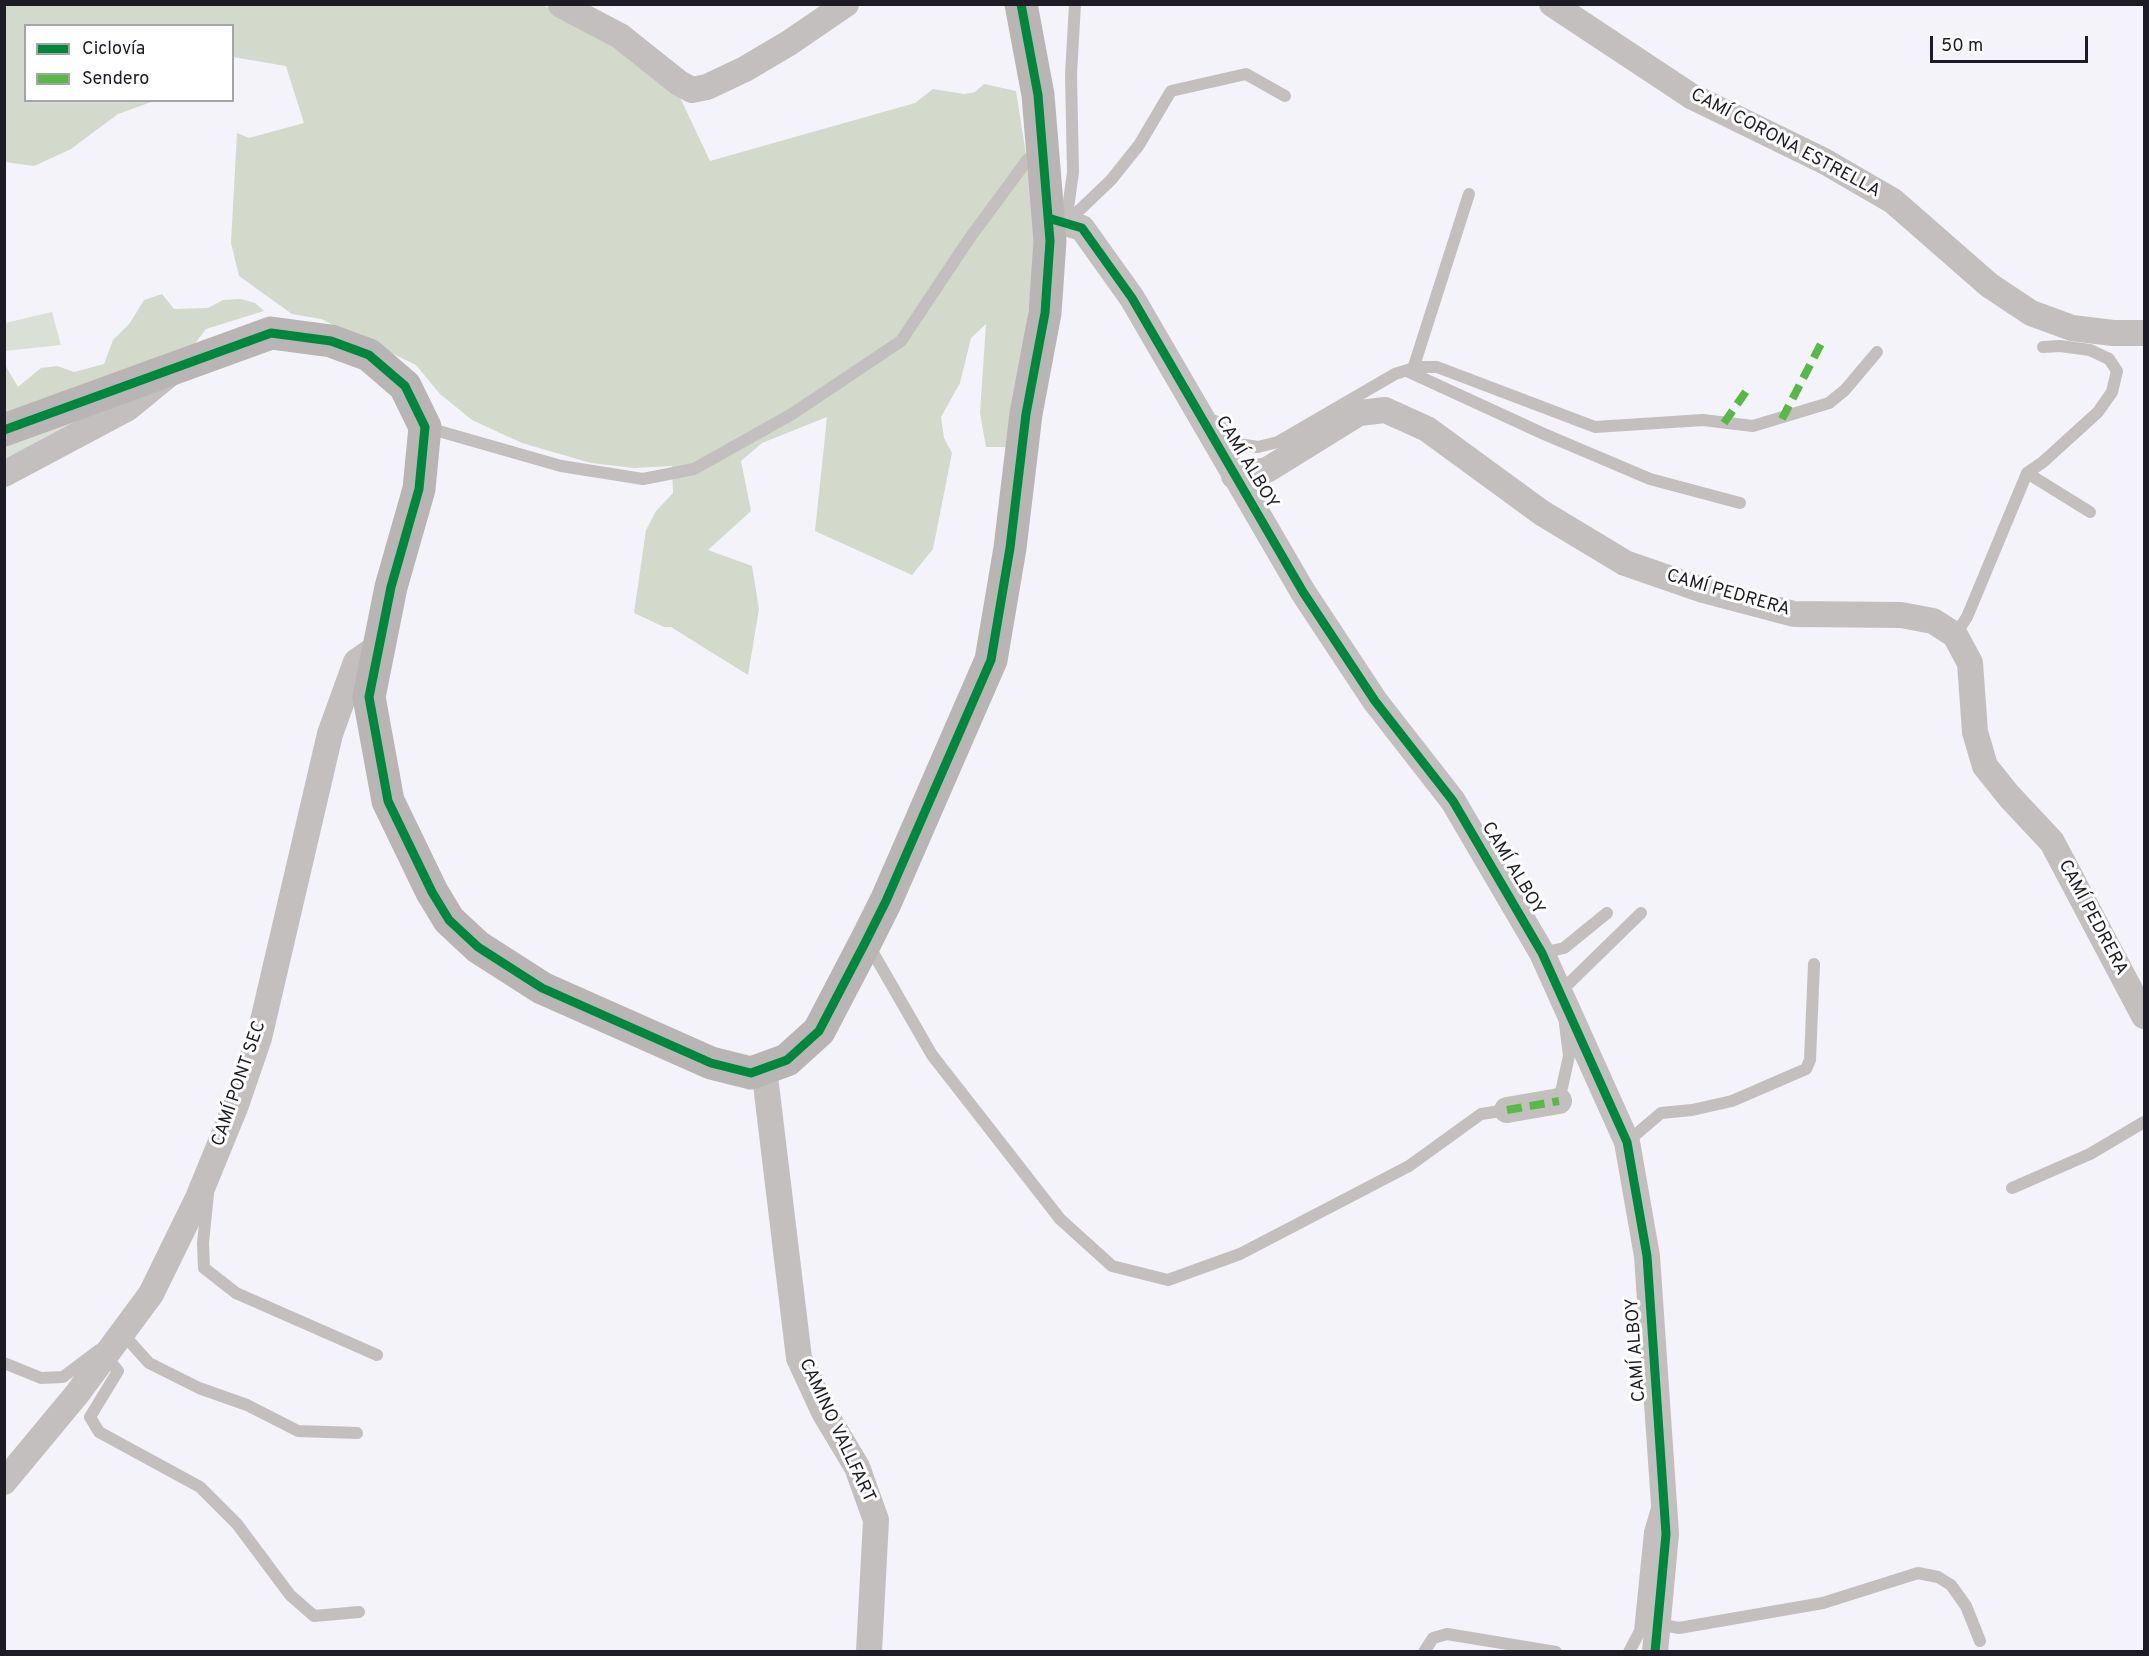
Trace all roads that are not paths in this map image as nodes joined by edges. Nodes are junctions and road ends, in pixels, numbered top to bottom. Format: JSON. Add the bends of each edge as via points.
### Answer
{"nodes":[{"id":1,"x":846,"y":4,"type":"edge"},
{"id":2,"x":1021,"y":4,"type":"edge"},
{"id":3,"x":1075,"y":4,"type":"edge"},
{"id":4,"x":1552,"y":4,"type":"edge"},
{"id":5,"x":561,"y":5,"type":"edge"},
{"id":6,"x":1285,"y":96,"type":"dead end"},
{"id":7,"x":1043,"y":156,"type":"junction"},
{"id":8,"x":1469,"y":194,"type":"dead end"},
{"id":9,"x":1057,"y":220,"type":"junction"},
{"id":10,"x":2145,"y":333,"type":"edge"},
{"id":11,"x":2043,"y":347,"type":"dead end"},
{"id":12,"x":1877,"y":352,"type":"dead end"},
{"id":13,"x":1170,"y":364,"type":"junction"},
{"id":14,"x":179,"y":366,"type":"junction"},
{"id":15,"x":1410,"y":370,"type":"junction"},
{"id":16,"x":425,"y":428,"type":"junction"},
{"id":17,"x":4,"y":430,"type":"edge"},
{"id":18,"x":2027,"y":473,"type":"junction"},
{"id":19,"x":4,"y":474,"type":"edge"},
{"id":20,"x":1234,"y":476,"type":"junction"},
{"id":21,"x":1740,"y":503,"type":"dead end"},
{"id":22,"x":2090,"y":512,"type":"dead end"},
{"id":23,"x":1955,"y":635,"type":"junction"},
{"id":24,"x":379,"y":646,"type":"junction"},
{"id":25,"x":1607,"y":913,"type":"dead end"},
{"id":26,"x":1641,"y":914,"type":"dead end"},
{"id":27,"x":866,"y":941,"type":"junction"},
{"id":28,"x":1542,"y":953,"type":"junction"},
{"id":29,"x":1814,"y":964,"type":"dead end"},
{"id":30,"x":1560,"y":992,"type":"junction"},
{"id":31,"x":2145,"y":1016,"type":"edge"},
{"id":32,"x":764,"y":1068,"type":"junction"},
{"id":33,"x":1559,"y":1101,"type":"joint"},
{"id":34,"x":1507,"y":1110,"type":"joint"},
{"id":35,"x":2145,"y":1122,"type":"edge"},
{"id":36,"x":1627,"y":1142,"type":"junction"},
{"id":37,"x":210,"y":1169,"type":"junction"},
{"id":38,"x":2012,"y":1188,"type":"dead end"},
{"id":39,"x":122,"y":1333,"type":"junction"},
{"id":40,"x":105,"y":1355,"type":"junction"},
{"id":41,"x":377,"y":1355,"type":"dead end"},
{"id":42,"x":4,"y":1364,"type":"edge"},
{"id":43,"x":357,"y":1433,"type":"dead end"},
{"id":44,"x":4,"y":1482,"type":"edge"},
{"id":45,"x":1663,"y":1486,"type":"junction"},
{"id":46,"x":359,"y":1612,"type":"dead end"},
{"id":47,"x":1658,"y":1624,"type":"junction"},
{"id":48,"x":1980,"y":1641,"type":"dead end"},
{"id":49,"x":869,"y":1652,"type":"edge"},
{"id":50,"x":1424,"y":1652,"type":"edge"},
{"id":51,"x":1556,"y":1652,"type":"edge"},
{"id":52,"x":1629,"y":1652,"type":"edge"},
{"id":53,"x":1655,"y":1652,"type":"edge"}],
"edges":[{"from":1,"to":5,"type":"street","via":[[745,69],[692,90],[620,36]]},
{"from":2,"to":7,"type":"main road","via":[[1038,95]]},
{"from":3,"to":9,"type":"lane","via":[[1071,74],[1073,172]]},
{"from":4,"to":10,"type":"street","name":"CAMÍ CORONA ESTRELLA","via":[[1690,96],[1824,161],[1893,201],[1989,285],[2031,313],[2072,328]]},
{"from":6,"to":9,"type":"lane","via":[[1246,74],[1171,91],[1139,145],[1111,180]]},
{"from":7,"to":9,"type":"main road"},
{"from":7,"to":16,"type":"lane","via":[[1028,159],[901,341],[792,414],[694,468],[643,479],[561,466]]},
{"from":8,"to":15,"type":"lane"},
{"from":9,"to":13,"type":"street","name":"CAMÍ ALBOY","via":[[1082,228],[1132,298]]},
{"from":9,"to":27,"type":"main road","via":[[1050,241],[1045,313],[1026,414],[1010,548],[991,660]]},
{"from":11,"to":18,"type":"lane","via":[[2090,350],[2109,359],[2117,371],[2112,392],[2098,412]]},
{"from":12,"to":15,"type":"lane","via":[[1829,403],[1753,426],[1703,420],[1595,427],[1437,367]]},
{"from":13,"to":15,"type":"lane","via":[[1223,431],[1238,444],[1258,447],[1278,442],[1365,389]]},
{"from":13,"to":20,"type":"street","name":"CAMÍ ALBOY"},
{"from":14,"to":16,"type":"main road","via":[[271,333],[331,341],[369,355],[405,386]]},
{"from":14,"to":17,"type":"main road"},
{"from":14,"to":19,"type":"street","via":[[128,408]]},
{"from":15,"to":21,"type":"lane","via":[[1650,479]]},
{"from":16,"to":24,"type":"main road","via":[[419,489]]},
{"from":18,"to":22,"type":"lane"},
{"from":18,"to":23,"type":"lane","via":[[1967,617]]},
{"from":20,"to":23,"type":"street","name":"CAMÍ PEDRERA","via":[[1267,470],[1359,413],[1385,411],[1427,429],[1542,513],[1625,563],[1703,590],[1794,614],[1901,615],[1934,621]]},
{"from":20,"to":28,"type":"street","name":"CAMÍ ALBOY","via":[[1303,592],[1375,701],[1453,801]]},
{"from":23,"to":31,"type":"street","name":"CAMÍ PEDRERA","via":[[1970,663],[1976,732],[1985,766],[2052,842]]},
{"from":24,"to":32,"type":"main road","via":[[369,697],[388,801],[449,920],[478,947],[542,987],[711,1063],[751,1073]]},
{"from":24,"to":37,"type":"street","name":"CAMÍ PONT SEC","via":[[356,662],[330,734],[259,1038]]},
{"from":25,"to":28,"type":"lane","via":[[1564,948]]},
{"from":26,"to":30,"type":"lane"},
{"from":27,"to":32,"type":"main road","via":[[819,1032],[787,1060]]},
{"from":27,"to":34,"type":"lane","via":[[946,1074],[1060,1219],[1112,1266],[1168,1280],[1240,1254],[1409,1166],[1481,1114]]},
{"from":28,"to":30,"type":"street","name":"CAMÍ ALBOY"},
{"from":29,"to":36,"type":"lane","via":[[1810,1060],[1806,1069],[1732,1101],[1661,1113]]},
{"from":30,"to":33,"type":"lane","via":[[1569,1056]]},
{"from":30,"to":36,"type":"street","name":"CAMÍ ALBOY"},
{"from":32,"to":49,"type":"street","name":"CAMINO VALLFART","via":[[800,1358],[824,1412],[857,1467],[876,1520]]},
{"from":33,"to":34,"type":"street"},
{"from":35,"to":38,"type":"lane","via":[[2090,1154]]},
{"from":36,"to":45,"type":"street","name":"CAMÍ ALBOY","via":[[1647,1256]]},
{"from":37,"to":39,"type":"street","name":"CAMÍ PONT SEC","via":[[151,1294]]},
{"from":37,"to":41,"type":"lane","via":[[204,1268],[236,1293]]},
{"from":39,"to":40,"type":"street","name":"CAMÍ PONT SEC"},
{"from":39,"to":42,"type":"lane","via":[[63,1377],[41,1378]]},
{"from":39,"to":43,"type":"lane","via":[[149,1364],[199,1388],[248,1405],[298,1431]]},
{"from":40,"to":44,"type":"street","name":"CAMÍ PONT SEC"},
{"from":40,"to":46,"type":"lane","via":[[118,1371],[90,1417],[99,1432],[200,1486],[237,1524],[291,1595],[314,1616]]},
{"from":45,"to":47,"type":"street","name":"CAMÍ ALBOY","via":[[1666,1533]]},
{"from":45,"to":52,"type":"lane","via":[[1650,1533],[1640,1631]]},
{"from":47,"to":48,"type":"lane","via":[[1679,1628],[1823,1603],[1918,1573],[1938,1577],[1951,1585],[1966,1606]]},
{"from":47,"to":53,"type":"street","name":"CAMÍ ALBOY"},
{"from":50,"to":51,"type":"lane","via":[[1433,1638],[1447,1634]]}]}
